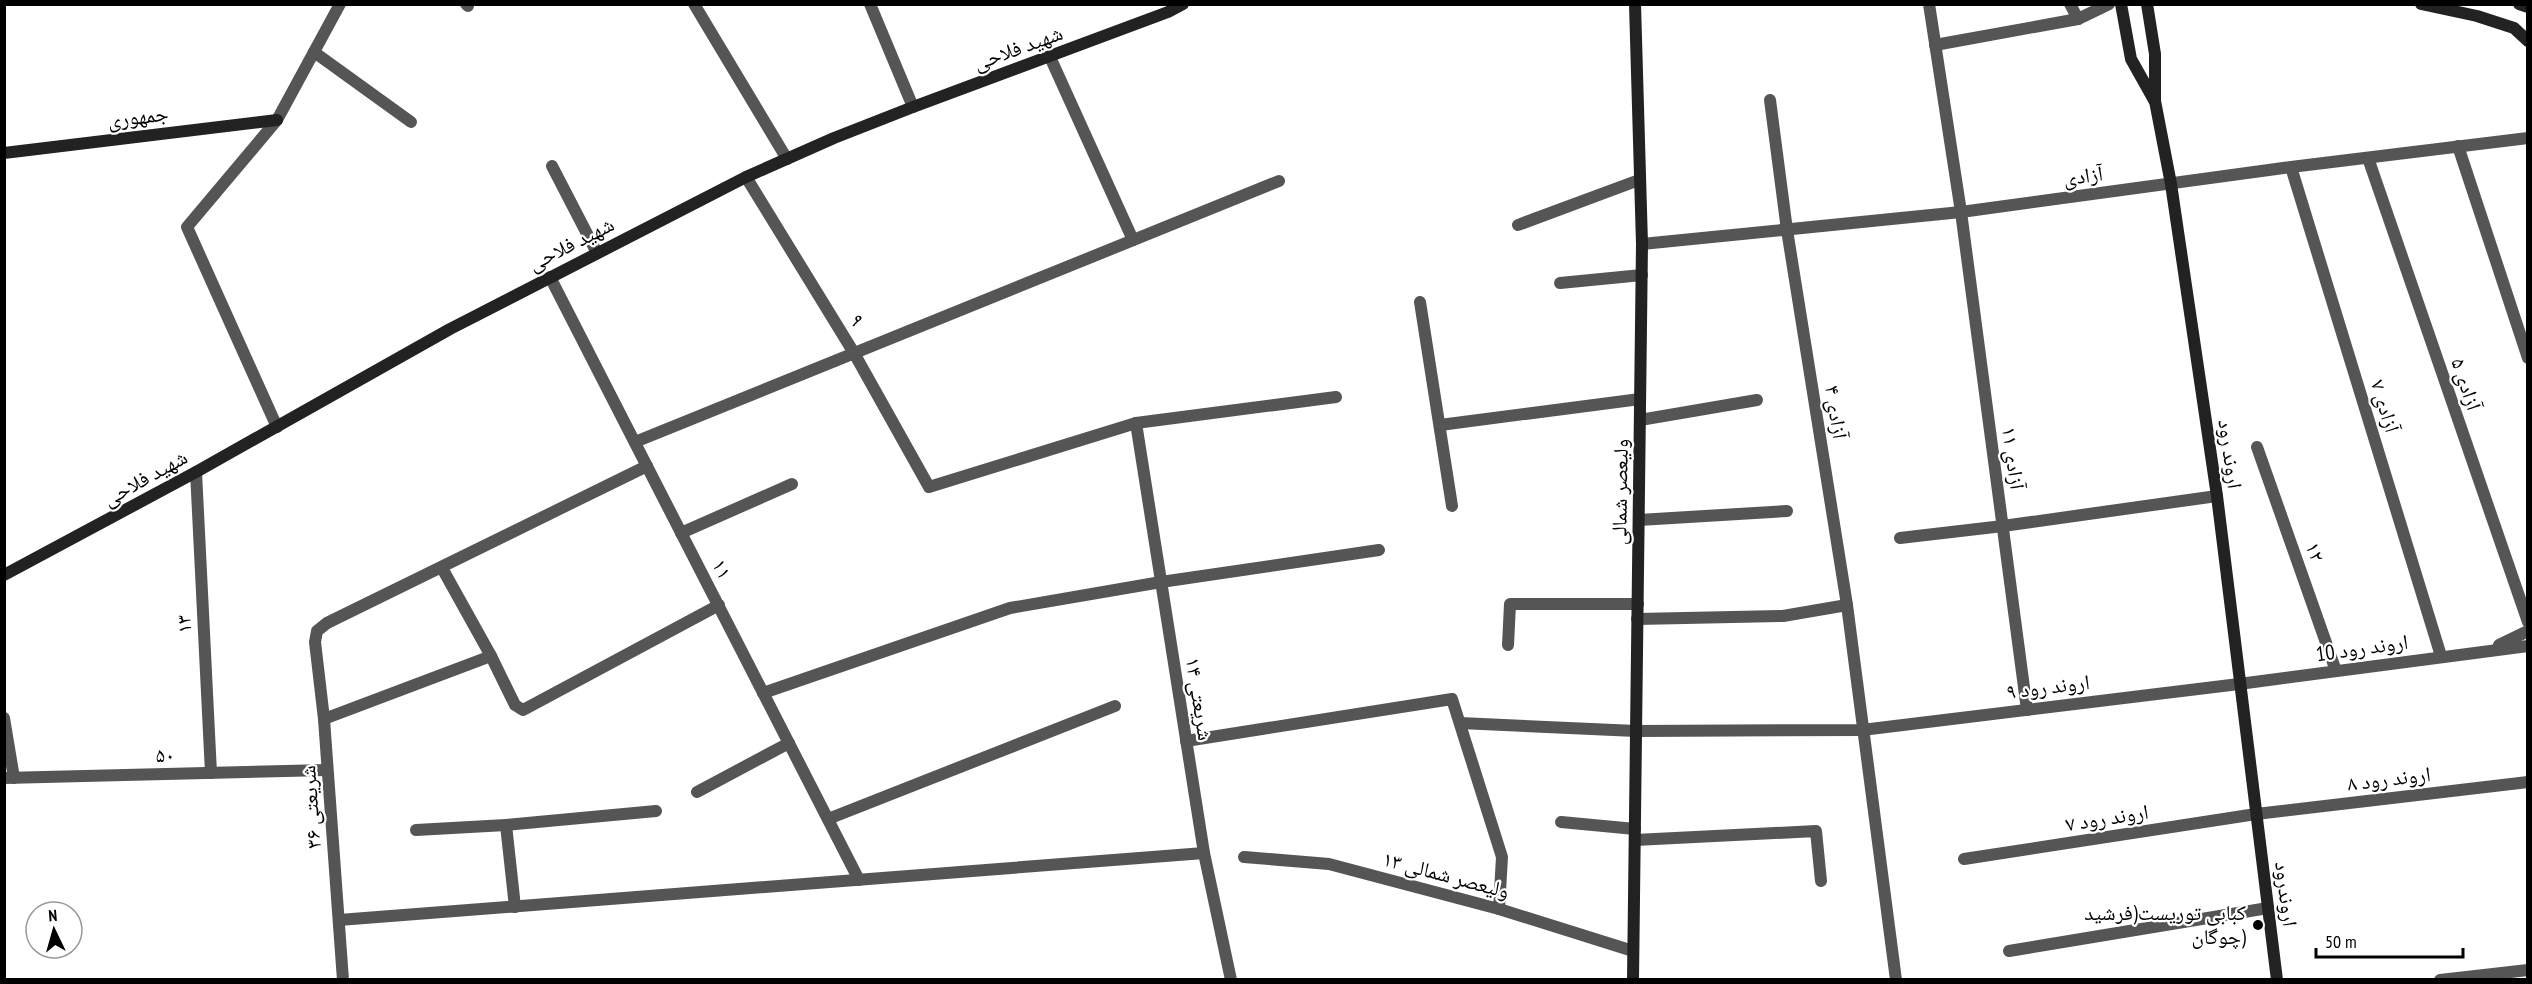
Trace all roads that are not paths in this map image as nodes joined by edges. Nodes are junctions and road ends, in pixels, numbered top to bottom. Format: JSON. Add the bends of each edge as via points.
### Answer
{"nodes":[{"id":1,"x":340,"y":4,"type":"edge"},
{"id":2,"x":694,"y":4,"type":"edge"},
{"id":3,"x":870,"y":4,"type":"edge"},
{"id":4,"x":1183,"y":4,"type":"edge"},
{"id":5,"x":1635,"y":4,"type":"edge"},
{"id":6,"x":1929,"y":4,"type":"edge"},
{"id":7,"x":2070,"y":4,"type":"edge"},
{"id":8,"x":2109,"y":4,"type":"edge"},
{"id":9,"x":2121,"y":4,"type":"edge"},
{"id":10,"x":2147,"y":4,"type":"edge"},
{"id":11,"x":2421,"y":4,"type":"edge"},
{"id":12,"x":2518,"y":4,"type":"edge"},
{"id":13,"x":2528,"y":7,"type":"edge"},
{"id":14,"x":1167,"y":8,"type":"edge"},
{"id":15,"x":2078,"y":19,"type":"junction"},
{"id":16,"x":2528,"y":41,"type":"edge"},
{"id":17,"x":1935,"y":45,"type":"junction"},
{"id":18,"x":314,"y":52,"type":"junction"},
{"id":19,"x":1050,"y":57,"type":"junction"},
{"id":20,"x":1770,"y":100,"type":"dead end"},
{"id":21,"x":2155,"y":101,"type":"junction"},
{"id":22,"x":913,"y":107,"type":"junction"},
{"id":23,"x":277,"y":120,"type":"junction"},
{"id":24,"x":411,"y":122,"type":"dead end"},
{"id":25,"x":2528,"y":138,"type":"edge"},
{"id":26,"x":2458,"y":147,"type":"junction"},
{"id":27,"x":4,"y":153,"type":"edge"},
{"id":28,"x":2368,"y":158,"type":"junction"},
{"id":29,"x":787,"y":159,"type":"junction"},
{"id":30,"x":552,"y":166,"type":"dead end"},
{"id":31,"x":2292,"y":167,"type":"junction"},
{"id":32,"x":746,"y":177,"type":"junction"},
{"id":33,"x":1639,"y":180,"type":"junction"},
{"id":34,"x":1279,"y":181,"type":"dead end"},
{"id":35,"x":2171,"y":184,"type":"junction"},
{"id":36,"x":1961,"y":212,"type":"junction"},
{"id":37,"x":1518,"y":225,"type":"dead end"},
{"id":38,"x":1787,"y":230,"type":"junction"},
{"id":39,"x":1133,"y":240,"type":"junction"},
{"id":40,"x":1642,"y":244,"type":"junction"},
{"id":41,"x":597,"y":253,"type":"junction"},
{"id":42,"x":1642,"y":275,"type":"junction"},
{"id":43,"x":550,"y":277,"type":"junction"},
{"id":44,"x":1560,"y":283,"type":"dead end"},
{"id":45,"x":1420,"y":302,"type":"dead end"},
{"id":46,"x":854,"y":353,"type":"junction"},
{"id":47,"x":2528,"y":358,"type":"edge"},
{"id":48,"x":1336,"y":397,"type":"dead end"},
{"id":49,"x":1640,"y":399,"type":"junction"},
{"id":50,"x":1757,"y":400,"type":"dead end"},
{"id":51,"x":1640,"y":420,"type":"junction"},
{"id":52,"x":1136,"y":423,"type":"junction"},
{"id":53,"x":1440,"y":424,"type":"junction"},
{"id":54,"x":277,"y":427,"type":"junction"},
{"id":55,"x":635,"y":442,"type":"junction"},
{"id":56,"x":2257,"y":447,"type":"dead end"},
{"id":57,"x":647,"y":466,"type":"junction"},
{"id":58,"x":196,"y":472,"type":"junction"},
{"id":59,"x":792,"y":484,"type":"dead end"},
{"id":60,"x":2217,"y":496,"type":"junction"},
{"id":61,"x":1452,"y":506,"type":"dead end"},
{"id":62,"x":1787,"y":511,"type":"dead end"},
{"id":63,"x":1639,"y":520,"type":"junction"},
{"id":64,"x":2003,"y":526,"type":"junction"},
{"id":65,"x":681,"y":532,"type":"junction"},
{"id":66,"x":1900,"y":538,"type":"dead end"},
{"id":67,"x":1379,"y":550,"type":"dead end"},
{"id":68,"x":442,"y":568,"type":"junction"},
{"id":69,"x":4,"y":575,"type":"edge"},
{"id":70,"x":1161,"y":582,"type":"junction"},
{"id":71,"x":1638,"y":604,"type":"junction"},
{"id":72,"x":719,"y":605,"type":"junction"},
{"id":73,"x":1847,"y":605,"type":"junction"},
{"id":74,"x":1637,"y":618,"type":"junction"},
{"id":75,"x":2528,"y":622,"type":"edge"},
{"id":76,"x":2528,"y":632,"type":"edge"},
{"id":77,"x":1508,"y":645,"type":"dead end"},
{"id":78,"x":2528,"y":646,"type":"edge"},
{"id":79,"x":2490,"y":650,"type":"junction"},
{"id":80,"x":491,"y":656,"type":"junction"},
{"id":81,"x":2441,"y":656,"type":"junction"},
{"id":82,"x":2336,"y":671,"type":"junction"},
{"id":83,"x":2239,"y":684,"type":"junction"},
{"id":84,"x":764,"y":693,"type":"junction"},
{"id":85,"x":1115,"y":706,"type":"dead end"},
{"id":86,"x":2027,"y":710,"type":"junction"},
{"id":87,"x":4,"y":718,"type":"edge"},
{"id":88,"x":324,"y":719,"type":"junction"},
{"id":89,"x":1460,"y":723,"type":"junction"},
{"id":90,"x":1862,"y":730,"type":"junction"},
{"id":91,"x":1636,"y":731,"type":"junction"},
{"id":92,"x":1186,"y":741,"type":"junction"},
{"id":93,"x":789,"y":742,"type":"junction"},
{"id":94,"x":327,"y":770,"type":"junction"},
{"id":95,"x":211,"y":773,"type":"junction"},
{"id":96,"x":9,"y":778,"type":"edge"},
{"id":97,"x":2528,"y":782,"type":"edge"},
{"id":98,"x":697,"y":792,"type":"dead end"},
{"id":99,"x":656,"y":811,"type":"dead end"},
{"id":100,"x":2256,"y":814,"type":"junction"},
{"id":101,"x":828,"y":819,"type":"junction"},
{"id":102,"x":1561,"y":822,"type":"dead end"},
{"id":103,"x":506,"y":825,"type":"junction"},
{"id":104,"x":416,"y":830,"type":"dead end"},
{"id":105,"x":1635,"y":835,"type":"junction"},
{"id":106,"x":1204,"y":853,"type":"junction"},
{"id":107,"x":1244,"y":857,"type":"dead end"},
{"id":108,"x":1964,"y":860,"type":"dead end"},
{"id":109,"x":860,"y":880,"type":"junction"},
{"id":110,"x":1821,"y":881,"type":"dead end"},
{"id":111,"x":515,"y":907,"type":"junction"},
{"id":112,"x":2268,"y":908,"type":"junction"},
{"id":113,"x":1499,"y":909,"type":"junction"},
{"id":114,"x":339,"y":920,"type":"junction"},
{"id":115,"x":1633,"y":951,"type":"junction"},
{"id":116,"x":2009,"y":951,"type":"dead end"},
{"id":117,"x":2528,"y":970,"type":"edge"},
{"id":118,"x":1633,"y":976,"type":"edge"},
{"id":119,"x":343,"y":980,"type":"edge"},
{"id":120,"x":1231,"y":980,"type":"edge"},
{"id":121,"x":1644,"y":980,"type":"edge"},
{"id":122,"x":1896,"y":980,"type":"edge"},
{"id":123,"x":2277,"y":980,"type":"edge"},
{"id":124,"x":2440,"y":980,"type":"edge"}],
"edges":[{"from":1,"to":18,"type":"street"},
{"from":2,"to":29,"type":"street"},
{"from":3,"to":22,"type":"street"},
{"from":4,"to":14,"type":"street","name":"شهید فلاحی"},
{"from":5,"to":33,"type":"street","name":"ولیعصر شمالی"},
{"from":6,"to":17,"type":"street","name":"آزادی ۱۱"},
{"from":7,"to":15,"type":"street"},
{"from":8,"to":15,"type":"street"},
{"from":9,"to":21,"type":"street","name":"اروند رود","via":[[2131,59]]},
{"from":10,"to":21,"type":"street","name":"اروند رود","via":[[2155,54]]},
{"from":11,"to":16,"type":"street","via":[[2514,28]]},
{"from":12,"to":13,"type":"street"},
{"from":14,"to":19,"type":"street","name":"شهید فلاحی"},
{"from":15,"to":17,"type":"street"},
{"from":17,"to":36,"type":"street","name":"آزادی ۱۱"},
{"from":18,"to":23,"type":"street"},
{"from":18,"to":24,"type":"street"},
{"from":19,"to":22,"type":"street","name":"شهید فلاحی"},
{"from":19,"to":39,"type":"street"},
{"from":20,"to":38,"type":"street","name":"آزادی ۴"},
{"from":21,"to":35,"type":"street","name":"اروند رود"},
{"from":22,"to":29,"type":"street","name":"شهید فلاحی"},
{"from":23,"to":27,"type":"street","name":"جمهوری"},
{"from":23,"to":54,"type":"street","via":[[187,227]]},
{"from":25,"to":26,"type":"street","name":"آزادی"},
{"from":26,"to":28,"type":"street","name":"آزادی"},
{"from":26,"to":47,"type":"street"},
{"from":28,"to":31,"type":"street","name":"آزادی"},
{"from":28,"to":75,"type":"street","name":"آزادی ۵"},
{"from":29,"to":32,"type":"street","name":"شهید فلاحی"},
{"from":30,"to":41,"type":"street"},
{"from":31,"to":35,"type":"street","name":"آزادی"},
{"from":31,"to":81,"type":"street","name":"آزادی ۷"},
{"from":32,"to":41,"type":"street","name":"شهید فلاحی"},
{"from":32,"to":46,"type":"street","name":"۹"},
{"from":33,"to":37,"type":"street"},
{"from":33,"to":40,"type":"street","name":"ولیعصر شمالی"},
{"from":34,"to":39,"type":"street"},
{"from":35,"to":36,"type":"street","name":"آزادی"},
{"from":35,"to":60,"type":"street","name":"اروند رود"},
{"from":36,"to":38,"type":"street","name":"آزادی"},
{"from":36,"to":64,"type":"street","name":"آزادی ۱۱"},
{"from":38,"to":40,"type":"street","name":"آزادی"},
{"from":38,"to":73,"type":"street","name":"آزادی ۴"},
{"from":39,"to":46,"type":"street"},
{"from":40,"to":42,"type":"street","name":"ولیعصر شمالی"},
{"from":41,"to":43,"type":"street","name":"شهید فلاحی"},
{"from":42,"to":44,"type":"street"},
{"from":42,"to":49,"type":"street","name":"ولیعصر شمالی"},
{"from":43,"to":54,"type":"street","name":"شهید فلاحی"},
{"from":43,"to":55,"type":"street","name":"۱۱"},
{"from":45,"to":53,"type":"street"},
{"from":46,"to":52,"type":"street","name":"۹","via":[[929,487]]},
{"from":46,"to":55,"type":"street"},
{"from":48,"to":52,"type":"street"},
{"from":49,"to":51,"type":"street","name":"ولیعصر شمالی"},
{"from":49,"to":53,"type":"street"},
{"from":50,"to":51,"type":"street"},
{"from":51,"to":63,"type":"street","name":"ولیعصر شمالی"},
{"from":52,"to":70,"type":"street","name":"شریعتی ۱۴"},
{"from":53,"to":61,"type":"street"},
{"from":54,"to":58,"type":"street","name":"شهید فلاحی"},
{"from":55,"to":57,"type":"street","name":"۱۱"},
{"from":56,"to":82,"type":"street","name":"۱۲"},
{"from":57,"to":65,"type":"street","name":"۱۱"},
{"from":57,"to":68,"type":"street"},
{"from":58,"to":69,"type":"street","name":"شهید فلاحی"},
{"from":58,"to":95,"type":"street","name":"۱۳"},
{"from":59,"to":65,"type":"street"},
{"from":60,"to":64,"type":"street"},
{"from":60,"to":83,"type":"street","name":"اروند رود"},
{"from":62,"to":63,"type":"street"},
{"from":63,"to":71,"type":"street","name":"ولیعصر شمالی"},
{"from":64,"to":66,"type":"street"},
{"from":64,"to":86,"type":"street","name":"آزادی ۱۱"},
{"from":65,"to":72,"type":"street","name":"۱۱"},
{"from":67,"to":70,"type":"street"},
{"from":68,"to":80,"type":"street"},
{"from":68,"to":88,"type":"street","name":"شریعتی ۳۶","via":[[317,631]]},
{"from":70,"to":84,"type":"street","via":[[1010,608]]},
{"from":70,"to":92,"type":"street","name":"شریعتی ۱۴"},
{"from":71,"to":74,"type":"street","name":"ولیعصر شمالی"},
{"from":71,"to":77,"type":"street","via":[[1510,604]]},
{"from":72,"to":80,"type":"street","via":[[523,710],[514,705]]},
{"from":72,"to":84,"type":"street","name":"۱۱"},
{"from":73,"to":74,"type":"street","via":[[1783,616]]},
{"from":73,"to":90,"type":"street","name":"آزادی ۴"},
{"from":74,"to":91,"type":"street","name":"ولیعصر شمالی"},
{"from":76,"to":79,"type":"street"},
{"from":78,"to":79,"type":"street","name":"اروند رود 10"},
{"from":79,"to":81,"type":"street","name":"اروند رود 10"},
{"from":80,"to":88,"type":"street"},
{"from":81,"to":82,"type":"street","name":"اروند رود 10"},
{"from":82,"to":83,"type":"street","name":"اروند رود 10"},
{"from":83,"to":86,"type":"street","name":"اروند رود ۹"},
{"from":83,"to":100,"type":"street","name":"اروند رود"},
{"from":84,"to":93,"type":"street","name":"۱۱"},
{"from":85,"to":101,"type":"street"},
{"from":86,"to":90,"type":"street","name":"اروند رود ۹"},
{"from":87,"to":96,"type":"street"},
{"from":88,"to":94,"type":"street","name":"شریعتی ۳۶"},
{"from":89,"to":91,"type":"street","name":"اروند رود ۹"},
{"from":89,"to":92,"type":"street","via":[[1452,699]]},
{"from":89,"to":113,"type":"street","via":[[1502,857]]},
{"from":90,"to":91,"type":"street","name":"اروند رود ۹"},
{"from":90,"to":122,"type":"street","name":"آزادی ۴"},
{"from":91,"to":105,"type":"street","name":"ولیعصر شمالی"},
{"from":92,"to":106,"type":"street","name":"شریعتی ۱۴"},
{"from":93,"to":98,"type":"street"},
{"from":93,"to":101,"type":"street","name":"۱۱"},
{"from":94,"to":95,"type":"street","name":"۵۰"},
{"from":94,"to":114,"type":"street","name":"شریعتی ۳۶"},
{"from":95,"to":96,"type":"street","name":"۵۰"},
{"from":97,"to":100,"type":"street","name":"اروند رود ۸"},
{"from":99,"to":103,"type":"street"},
{"from":100,"to":108,"type":"street","name":"اروند رود ۷"},
{"from":100,"to":112,"type":"street","name":"اروندرود"},
{"from":101,"to":109,"type":"street","name":"۱۱"},
{"from":102,"to":105,"type":"street"},
{"from":103,"to":104,"type":"street"},
{"from":103,"to":111,"type":"street"},
{"from":105,"to":110,"type":"street","via":[[1816,831]]},
{"from":105,"to":115,"type":"street","name":"ولیعصر شمالی"},
{"from":106,"to":109,"type":"street"},
{"from":106,"to":120,"type":"street","name":"شریعتی ۱۴"},
{"from":107,"to":113,"type":"street","name":"ولیعصر شمالی ۱۳","via":[[1329,864]]},
{"from":109,"to":111,"type":"street"},
{"from":111,"to":114,"type":"street"},
{"from":112,"to":116,"type":"street"},
{"from":112,"to":123,"type":"street","name":"اروندرود"},
{"from":113,"to":115,"type":"street","name":"ولیعصر شمالی ۱۳"},
{"from":114,"to":119,"type":"street","name":"شریعتی ۳۶"},
{"from":115,"to":118,"type":"street","name":"ولیعصر شمالی"},
{"from":117,"to":124,"type":"street"},
{"from":118,"to":121,"type":"street"}]}
